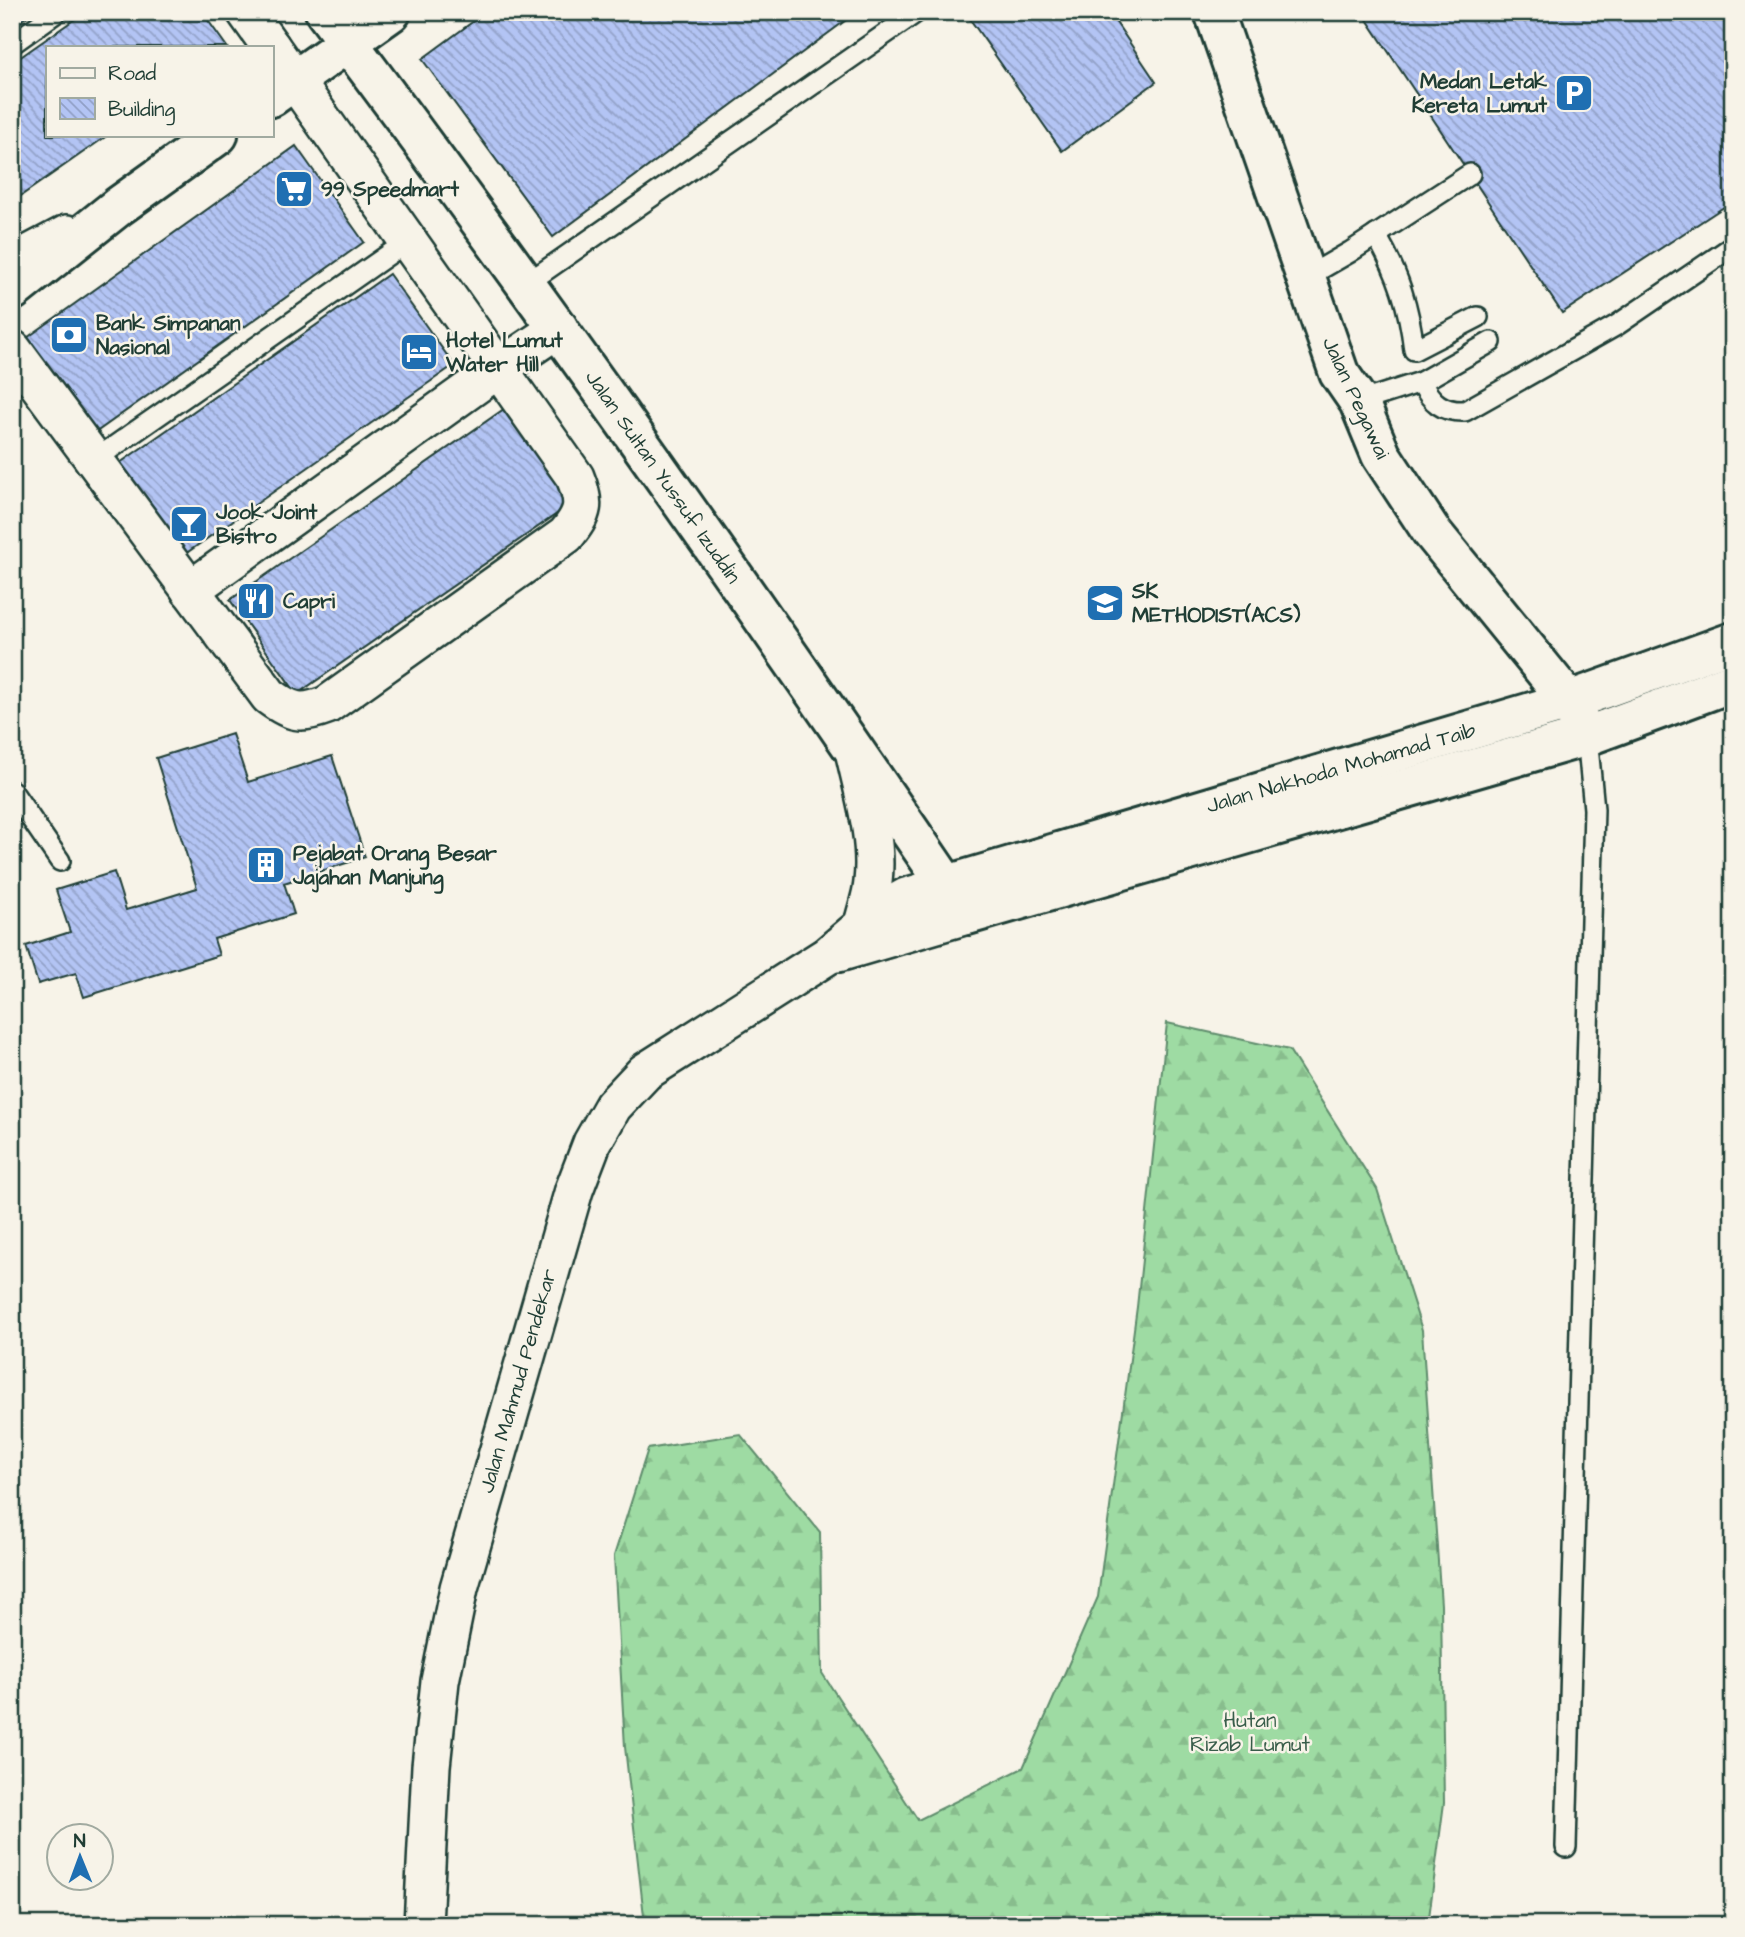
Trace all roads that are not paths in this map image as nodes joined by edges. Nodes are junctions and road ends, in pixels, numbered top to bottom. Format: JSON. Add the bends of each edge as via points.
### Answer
{"nodes":[{"id":1,"x":57,"y":12,"type":"edge"},
{"id":2,"x":246,"y":12,"type":"edge"},
{"id":3,"x":325,"y":12,"type":"edge"},
{"id":4,"x":391,"y":12,"type":"edge"},
{"id":5,"x":917,"y":12,"type":"edge"},
{"id":6,"x":1214,"y":12,"type":"edge"},
{"id":7,"x":12,"y":44,"type":"edge"},
{"id":8,"x":349,"y":44,"type":"junction"},
{"id":9,"x":270,"y":46,"type":"edge"},
{"id":10,"x":273,"y":54,"type":"edge"},
{"id":11,"x":283,"y":88,"type":"edge"},
{"id":12,"x":217,"y":136,"type":"edge"},
{"id":13,"x":1470,"y":174,"type":"dead end"},
{"id":14,"x":119,"y":205,"type":"junction"},
{"id":15,"x":1376,"y":235,"type":"junction"},
{"id":16,"x":408,"y":241,"type":"junction"},
{"id":17,"x":1733,"y":246,"type":"edge"},
{"id":18,"x":12,"y":263,"type":"edge"},
{"id":19,"x":1305,"y":278,"type":"junction"},
{"id":20,"x":526,"y":284,"type":"junction"},
{"id":21,"x":12,"y":291,"type":"edge"},
{"id":22,"x":1478,"y":317,"type":"dead end"},
{"id":23,"x":559,"y":328,"type":"junction"},
{"id":24,"x":1491,"y":342,"type":"dead end"},
{"id":25,"x":12,"y":349,"type":"edge"},
{"id":26,"x":498,"y":369,"type":"junction"},
{"id":27,"x":1421,"y":382,"type":"junction"},
{"id":28,"x":1359,"y":402,"type":"junction"},
{"id":29,"x":93,"y":461,"type":"junction"},
{"id":30,"x":190,"y":590,"type":"junction"},
{"id":31,"x":1733,"y":642,"type":"edge"},
{"id":32,"x":1733,"y":682,"type":"edge"},
{"id":33,"x":1569,"y":701,"type":"junction"},
{"id":34,"x":1587,"y":736,"type":"junction"},
{"id":35,"x":853,"y":748,"type":"junction"},
{"id":36,"x":12,"y":791,"type":"edge"},
{"id":37,"x":60,"y":861,"type":"dead end"},
{"id":38,"x":957,"y":900,"type":"junction"},
{"id":39,"x":863,"y":925,"type":"junction"},
{"id":40,"x":827,"y":956,"type":"junction"},
{"id":41,"x":1566,"y":1847,"type":"dead end"},
{"id":42,"x":422,"y":1925,"type":"edge"}],
"edges":[{"from":1,"to":7,"type":"lane"},
{"from":2,"to":9,"type":"street"},
{"from":3,"to":8,"type":"street","name":"Jalan Sultan Yussuf Izuddin"},
{"from":4,"to":8,"type":"street"},
{"from":5,"to":20,"type":"lane"},
{"from":6,"to":19,"type":"street","name":"Jalan Pegawai"},
{"from":8,"to":11,"type":"street"},
{"from":8,"to":20,"type":"street","name":"Jalan Sultan Yussuf Izuddin"},
{"from":10,"to":11,"type":"street"},
{"from":11,"to":16,"type":"street"},
{"from":12,"to":14,"type":"street"},
{"from":13,"to":15,"type":"lane"},
{"from":14,"to":18,"type":"street"},
{"from":14,"to":21,"type":"street"},
{"from":15,"to":19,"type":"lane"},
{"from":15,"to":22,"type":"lane","via":[[1394,265],[1411,321],[1414,350]]},
{"from":16,"to":26,"type":"street"},
{"from":16,"to":29,"type":"lane"},
{"from":17,"to":27,"type":"lane","via":[[1617,325],[1465,411],[1434,403]]},
{"from":19,"to":28,"type":"street","name":"Jalan Pegawai","via":[[1339,373]]},
{"from":20,"to":23,"type":"street","name":"Jalan Sultan Yussuf Izuddin"},
{"from":23,"to":26,"type":"street"},
{"from":23,"to":35,"type":"street","name":"Jalan Sultan Yussuf Izuddin"},
{"from":24,"to":27,"type":"lane"},
{"from":25,"to":29,"type":"street"},
{"from":26,"to":30,"type":"street"},
{"from":26,"to":30,"type":"street","via":[[575,477],[583,497],[579,518],[566,535],[327,705],[307,712],[286,709],[269,696]]},
{"from":27,"to":28,"type":"lane"},
{"from":28,"to":33,"type":"street","name":"Jalan Pegawai","via":[[1381,455],[1431,531]]},
{"from":29,"to":30,"type":"street"},
{"from":31,"to":33,"type":"street","name":"Jalan Nakhoda Mohamad Taib"},
{"from":32,"to":34,"type":"street","name":"Jalan Nakhoda Mohamad Taib"},
{"from":33,"to":34,"type":"street","name":"Jalan Pegawai"},
{"from":33,"to":38,"type":"street","name":"Jalan Nakhoda Mohamad Taib"},
{"from":34,"to":38,"type":"street","name":"Jalan Nakhoda Mohamad Taib"},
{"from":34,"to":41,"type":"lane","via":[[1594,809]]},
{"from":35,"to":38,"type":"street","name":"Jalan Sultan Yussuf Izuddin"},
{"from":35,"to":39,"type":"street","via":[[874,856]]},
{"from":36,"to":37,"type":"lane"},
{"from":38,"to":39,"type":"street","name":"Jalan Mahmud Pendekar","via":[[906,897]]},
{"from":38,"to":40,"type":"street","name":"Jalan Mahmud Pendekar"},
{"from":39,"to":40,"type":"street","name":"Jalan Mahmud Pendekar"},
{"from":40,"to":42,"type":"street","name":"Jalan Mahmud Pendekar","via":[[645,1072],[613,1106],[592,1143],[574,1189],[459,1588],[438,1693]]}]}
